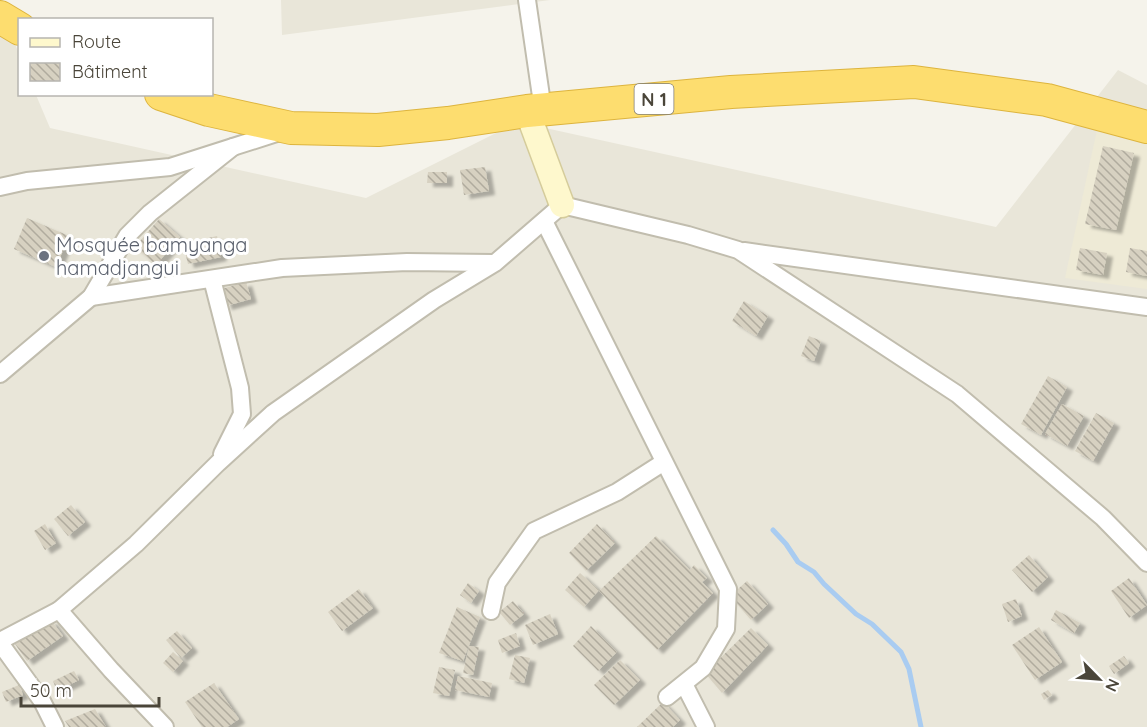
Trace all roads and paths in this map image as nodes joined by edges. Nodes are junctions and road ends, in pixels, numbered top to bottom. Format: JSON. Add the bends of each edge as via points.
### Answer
{"nodes":[{"id":1,"x":527,"y":0,"type":"edge"},
{"id":2,"x":0,"y":17,"type":"edge"},
{"id":3,"x":18,"y":28,"type":"edge"},
{"id":4,"x":167,"y":96,"type":"edge"},
{"id":5,"x":535,"y":110,"type":"junction"},
{"id":6,"x":291,"y":128,"type":"junction"},
{"id":7,"x":1147,"y":128,"type":"edge"},
{"id":8,"x":233,"y":147,"type":"junction"},
{"id":9,"x":0,"y":187,"type":"edge"},
{"id":10,"x":562,"y":205,"type":"junction"},
{"id":11,"x":544,"y":221,"type":"junction"},
{"id":12,"x":738,"y":250,"type":"junction"},
{"id":13,"x":495,"y":263,"type":"junction"},
{"id":14,"x":212,"y":279,"type":"junction"},
{"id":15,"x":91,"y":297,"type":"junction"},
{"id":16,"x":1147,"y":307,"type":"edge"},
{"id":17,"x":0,"y":374,"type":"edge"},
{"id":18,"x":664,"y":462,"type":"junction"},
{"id":19,"x":218,"y":463,"type":"junction"},
{"id":20,"x":1147,"y":563,"type":"edge"},
{"id":21,"x":59,"y":610,"type":"junction"},
{"id":22,"x":490,"y":611,"type":"dead end"},
{"id":23,"x":0,"y":642,"type":"edge"},
{"id":24,"x":684,"y":684,"type":"junction"},
{"id":25,"x":667,"y":697,"type":"dead end"},
{"id":26,"x":55,"y":727,"type":"edge"},
{"id":27,"x":165,"y":727,"type":"edge"},
{"id":28,"x":706,"y":727,"type":"edge"}],
"edges":[{"from":1,"to":5,"type":"street"},
{"from":2,"to":3,"type":"highway"},
{"from":4,"to":6,"type":"highway","number":"N 1","via":[[209,110]]},
{"from":5,"to":6,"type":"highway","number":"N 1","via":[[378,130]]},
{"from":5,"to":7,"type":"highway","number":"N 1","via":[[731,92],[914,82],[1047,100]]},
{"from":5,"to":10,"type":"street"},
{"from":6,"to":8,"type":"street"},
{"from":8,"to":9,"type":"street","via":[[170,167]]},
{"from":8,"to":15,"type":"street","via":[[127,236]]},
{"from":10,"to":11,"type":"street"},
{"from":10,"to":12,"type":"street"},
{"from":11,"to":13,"type":"street"},
{"from":11,"to":18,"type":"street"},
{"from":12,"to":16,"type":"street"},
{"from":12,"to":20,"type":"street","via":[[957,394],[1103,518]]},
{"from":13,"to":14,"type":"street","via":[[407,262],[282,268]]},
{"from":13,"to":19,"type":"street","via":[[434,300],[273,413]]},
{"from":14,"to":15,"type":"street"},
{"from":14,"to":19,"type":"street","via":[[240,388],[242,414]]},
{"from":15,"to":17,"type":"street"},
{"from":18,"to":22,"type":"street","via":[[617,492],[534,531],[497,583]]},
{"from":18,"to":24,"type":"street","via":[[728,589],[726,629],[703,668]]},
{"from":19,"to":21,"type":"street","via":[[136,544]]},
{"from":21,"to":23,"type":"street"},
{"from":21,"to":27,"type":"street"},
{"from":23,"to":26,"type":"street","via":[[42,701]]},
{"from":24,"to":25,"type":"street"},
{"from":24,"to":28,"type":"street"}]}
